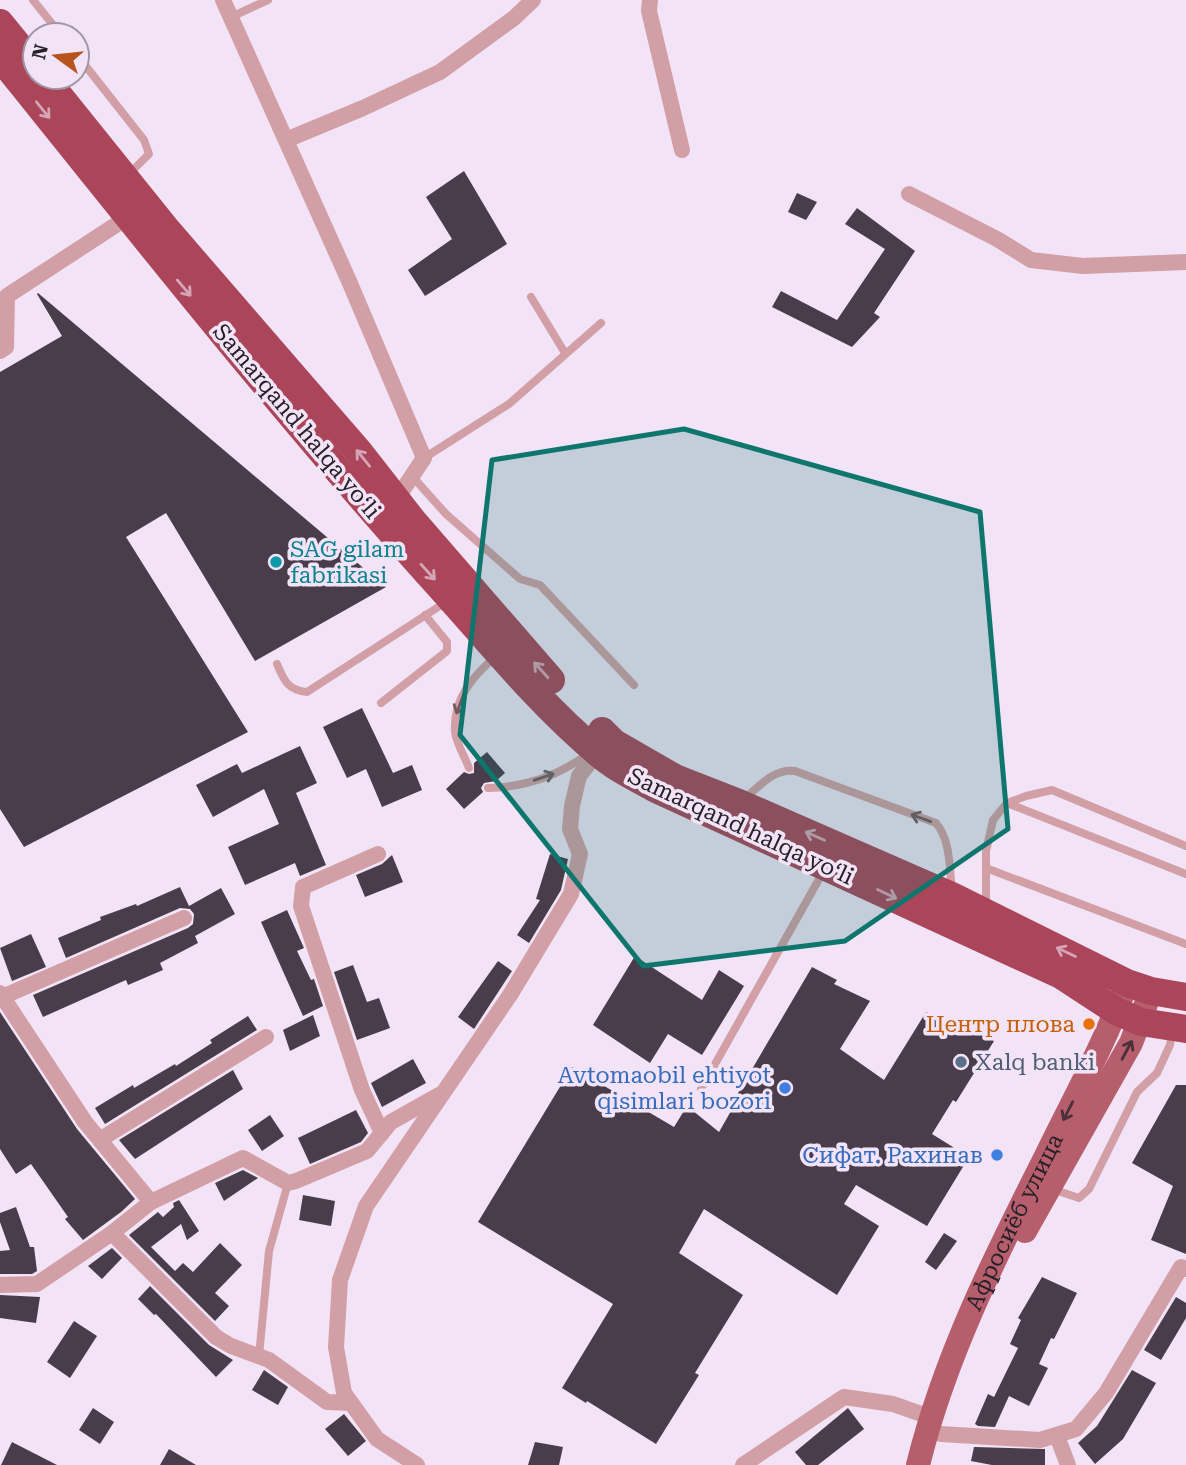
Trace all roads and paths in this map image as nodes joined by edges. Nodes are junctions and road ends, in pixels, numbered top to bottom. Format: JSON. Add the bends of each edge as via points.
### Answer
{"nodes":[{"id":1,"x":33,"y":0,"type":"edge"},
{"id":2,"x":223,"y":0,"type":"edge"},
{"id":3,"x":268,"y":0,"type":"edge"},
{"id":4,"x":533,"y":0,"type":"edge"},
{"id":5,"x":650,"y":0,"type":"edge"},
{"id":6,"x":231,"y":17,"type":"junction"},
{"id":7,"x":50,"y":21,"type":"edge"},
{"id":8,"x":0,"y":23,"type":"edge"},
{"id":9,"x":21,"y":48,"type":"edge"},
{"id":10,"x":0,"y":57,"type":"edge"},
{"id":11,"x":91,"y":73,"type":"edge"},
{"id":12,"x":57,"y":91,"type":"edge"},
{"id":13,"x":286,"y":140,"type":"junction"},
{"id":14,"x":682,"y":150,"type":"dead end"},
{"id":15,"x":125,"y":178,"type":"junction"},
{"id":16,"x":909,"y":194,"type":"dead end"},
{"id":17,"x":128,"y":217,"type":"junction"},
{"id":18,"x":1186,"y":262,"type":"edge"},
{"id":19,"x":531,"y":297,"type":"dead end"},
{"id":20,"x":601,"y":323,"type":"dead end"},
{"id":21,"x":0,"y":351,"type":"edge"},
{"id":22,"x":565,"y":353,"type":"junction"},
{"id":23,"x":424,"y":458,"type":"junction"},
{"id":24,"x":412,"y":476,"type":"junction"},
{"id":25,"x":401,"y":519,"type":"junction"},
{"id":26,"x":451,"y":598,"type":"junction"},
{"id":27,"x":425,"y":615,"type":"junction"},
{"id":28,"x":500,"y":653,"type":"junction"},
{"id":29,"x":277,"y":664,"type":"dead end"},
{"id":30,"x":634,"y":685,"type":"dead end"},
{"id":31,"x":381,"y":703,"type":"dead end"},
{"id":32,"x":596,"y":751,"type":"junction"},
{"id":33,"x":469,"y":768,"type":"dead end"},
{"id":34,"x":488,"y":788,"type":"dead end"},
{"id":35,"x":739,"y":803,"type":"junction"},
{"id":36,"x":1007,"y":803,"type":"junction"},
{"id":37,"x":1186,"y":846,"type":"edge"},
{"id":38,"x":377,"y":854,"type":"dead end"},
{"id":39,"x":826,"y":866,"type":"junction"},
{"id":40,"x":986,"y":868,"type":"junction"},
{"id":41,"x":1186,"y":874,"type":"edge"},
{"id":42,"x":953,"y":896,"type":"junction"},
{"id":43,"x":986,"y":913,"type":"junction"},
{"id":44,"x":184,"y":918,"type":"dead end"},
{"id":45,"x":1186,"y":944,"type":"edge"},
{"id":46,"x":1139,"y":987,"type":"junction"},
{"id":47,"x":1,"y":995,"type":"edge"},
{"id":48,"x":1186,"y":997,"type":"edge"},
{"id":49,"x":1129,"y":1017,"type":"junction"},
{"id":50,"x":1179,"y":1028,"type":"edge"},
{"id":51,"x":266,"y":1037,"type":"dead end"},
{"id":52,"x":701,"y":1089,"type":"dead end"},
{"id":53,"x":444,"y":1092,"type":"junction"},
{"id":54,"x":382,"y":1133,"type":"junction"},
{"id":55,"x":101,"y":1139,"type":"junction"},
{"id":56,"x":288,"y":1183,"type":"junction"},
{"id":57,"x":1050,"y":1188,"type":"junction"},
{"id":58,"x":151,"y":1202,"type":"junction"},
{"id":59,"x":112,"y":1233,"type":"junction"},
{"id":60,"x":1186,"y":1269,"type":"edge"},
{"id":61,"x":0,"y":1284,"type":"edge"},
{"id":62,"x":259,"y":1356,"type":"junction"},
{"id":63,"x":351,"y":1403,"type":"junction"},
{"id":64,"x":936,"y":1426,"type":"junction"},
{"id":65,"x":1057,"y":1436,"type":"junction"},
{"id":66,"x":417,"y":1465,"type":"edge"},
{"id":67,"x":743,"y":1465,"type":"edge"},
{"id":68,"x":918,"y":1465,"type":"edge"},
{"id":69,"x":933,"y":1465,"type":"edge"},
{"id":70,"x":1068,"y":1465,"type":"edge"}],
"edges":[{"from":1,"to":7,"type":"lane"},
{"from":2,"to":6,"type":"street"},
{"from":3,"to":6,"type":"lane"},
{"from":4,"to":13,"type":"street","via":[[440,72]]},
{"from":5,"to":14,"type":"street"},
{"from":6,"to":13,"type":"street"},
{"from":8,"to":9,"type":"highway","name":"Samarqand halqa yoʻli"},
{"from":10,"to":17,"type":"highway","name":"Samarqand halqa yoʻli","one_way":true},
{"from":11,"to":15,"type":"lane","via":[[144,140],[149,154]]},
{"from":12,"to":15,"type":"highway","name":"Samarqand halqa yoʻli"},
{"from":13,"to":23,"type":"street"},
{"from":25,"to":15,"type":"highway","name":"Samarqand halqa yoʻli","one_way":true,"via":[[359,452]]},
{"from":16,"to":18,"type":"street","via":[[1031,260],[1083,266]]},
{"from":17,"to":21,"type":"street","via":[[7,296],[6,347]]},
{"from":17,"to":25,"type":"highway","name":"Samarqand halqa yoʻli","one_way":true,"via":[[336,470]]},
{"from":19,"to":22,"type":"lane"},
{"from":20,"to":22,"type":"lane"},
{"from":22,"to":23,"type":"lane","via":[[509,404]]},
{"from":23,"to":24,"type":"street"},
{"from":24,"to":25,"type":"street"},
{"from":24,"to":30,"type":"lane","via":[[446,514],[520,579],[540,585]]},
{"from":25,"to":26,"type":"highway","name":"Samarqand halqa yoʻli","one_way":true},
{"from":35,"to":25,"type":"highway","name":"Samarqand halqa yoʻli","one_way":true,"via":[[675,778],[614,743],[571,703]]},
{"from":26,"to":27,"type":"lane"},
{"from":26,"to":28,"type":"highway","name":"Samarqand halqa yoʻli"},
{"from":27,"to":29,"type":"lane","via":[[307,692],[286,685]]},
{"from":27,"to":31,"type":"lane","via":[[447,642],[447,651]]},
{"from":28,"to":32,"type":"highway","name":"Samarqand halqa yoʻli"},
{"from":28,"to":33,"type":"lane","one_way":true,"via":[[471,678],[457,709],[455,734]]},
{"from":34,"to":32,"type":"lane","one_way":true,"via":[[515,787],[568,769]]},
{"from":32,"to":39,"type":"highway","name":"Samarqand halqa yoʻli","via":[[656,789]]},
{"from":32,"to":53,"type":"street","via":[[579,776],[572,806],[570,829],[580,854],[571,894]]},
{"from":42,"to":35,"type":"highway","name":"Samarqand halqa yoʻli","one_way":true},
{"from":42,"to":35,"type":"lane","one_way":true,"via":[[947,842],[936,823],[784,769]]},
{"from":36,"to":37,"type":"lane","via":[[1052,790]]},
{"from":36,"to":40,"type":"lane","via":[[993,820]]},
{"from":36,"to":41,"type":"lane"},
{"from":38,"to":54,"type":"street","via":[[303,887],[302,906],[362,1090]]},
{"from":39,"to":49,"type":"highway","name":"Samarqand halqa yoʻli","one_way":true,"via":[[1062,975]]},
{"from":39,"to":52,"type":"lane"},
{"from":40,"to":43,"type":"lane"},
{"from":40,"to":45,"type":"lane"},
{"from":42,"to":43,"type":"highway","name":"Samarqand halqa yoʻli"},
{"from":46,"to":43,"type":"highway","name":"Samarqand halqa yoʻli","one_way":true},
{"from":44,"to":47,"type":"street"},
{"from":46,"to":48,"type":"highway","name":"Samarqand halqa yoʻli"},
{"from":46,"to":49,"type":"main road","name":"Афросиёб улица"},
{"from":47,"to":55,"type":"street"},
{"from":49,"to":50,"type":"highway","name":"Samarqand halqa yoʻli"},
{"from":57,"to":49,"type":"main road","name":"Афросиёб улица","one_way":true},
{"from":49,"to":64,"type":"main road","name":"Афросиёб улица","one_way":true,"via":[[1108,1032],[975,1300]]},
{"from":50,"to":57,"type":"lane","via":[[1157,1073],[1137,1092],[1089,1189],[1079,1198]]},
{"from":51,"to":55,"type":"street"},
{"from":53,"to":54,"type":"street","via":[[391,1122]]},
{"from":53,"to":63,"type":"street","via":[[366,1206],[340,1280],[336,1347],[344,1393]]},
{"from":54,"to":56,"type":"street","via":[[367,1151]]},
{"from":55,"to":58,"type":"street"},
{"from":56,"to":58,"type":"street","via":[[243,1158]]},
{"from":56,"to":62,"type":"lane","via":[[269,1251]]},
{"from":57,"to":64,"type":"main road","name":"Афросиёб улица","via":[[959,1368]]},
{"from":58,"to":59,"type":"street"},
{"from":59,"to":61,"type":"street","via":[[37,1284]]},
{"from":59,"to":62,"type":"street","via":[[216,1337]]},
{"from":60,"to":65,"type":"street","via":[[1181,1267],[1106,1393],[1076,1429]]},
{"from":62,"to":63,"type":"street","via":[[327,1402]]},
{"from":63,"to":66,"type":"street","via":[[377,1439]]},
{"from":64,"to":65,"type":"street","via":[[1040,1440]]},
{"from":64,"to":67,"type":"street","via":[[893,1404],[844,1396]]},
{"from":64,"to":68,"type":"main road","name":"Афросиёб улица"},
{"from":64,"to":69,"type":"main road","name":"Афросиёб улица"},
{"from":65,"to":70,"type":"street"}]}
